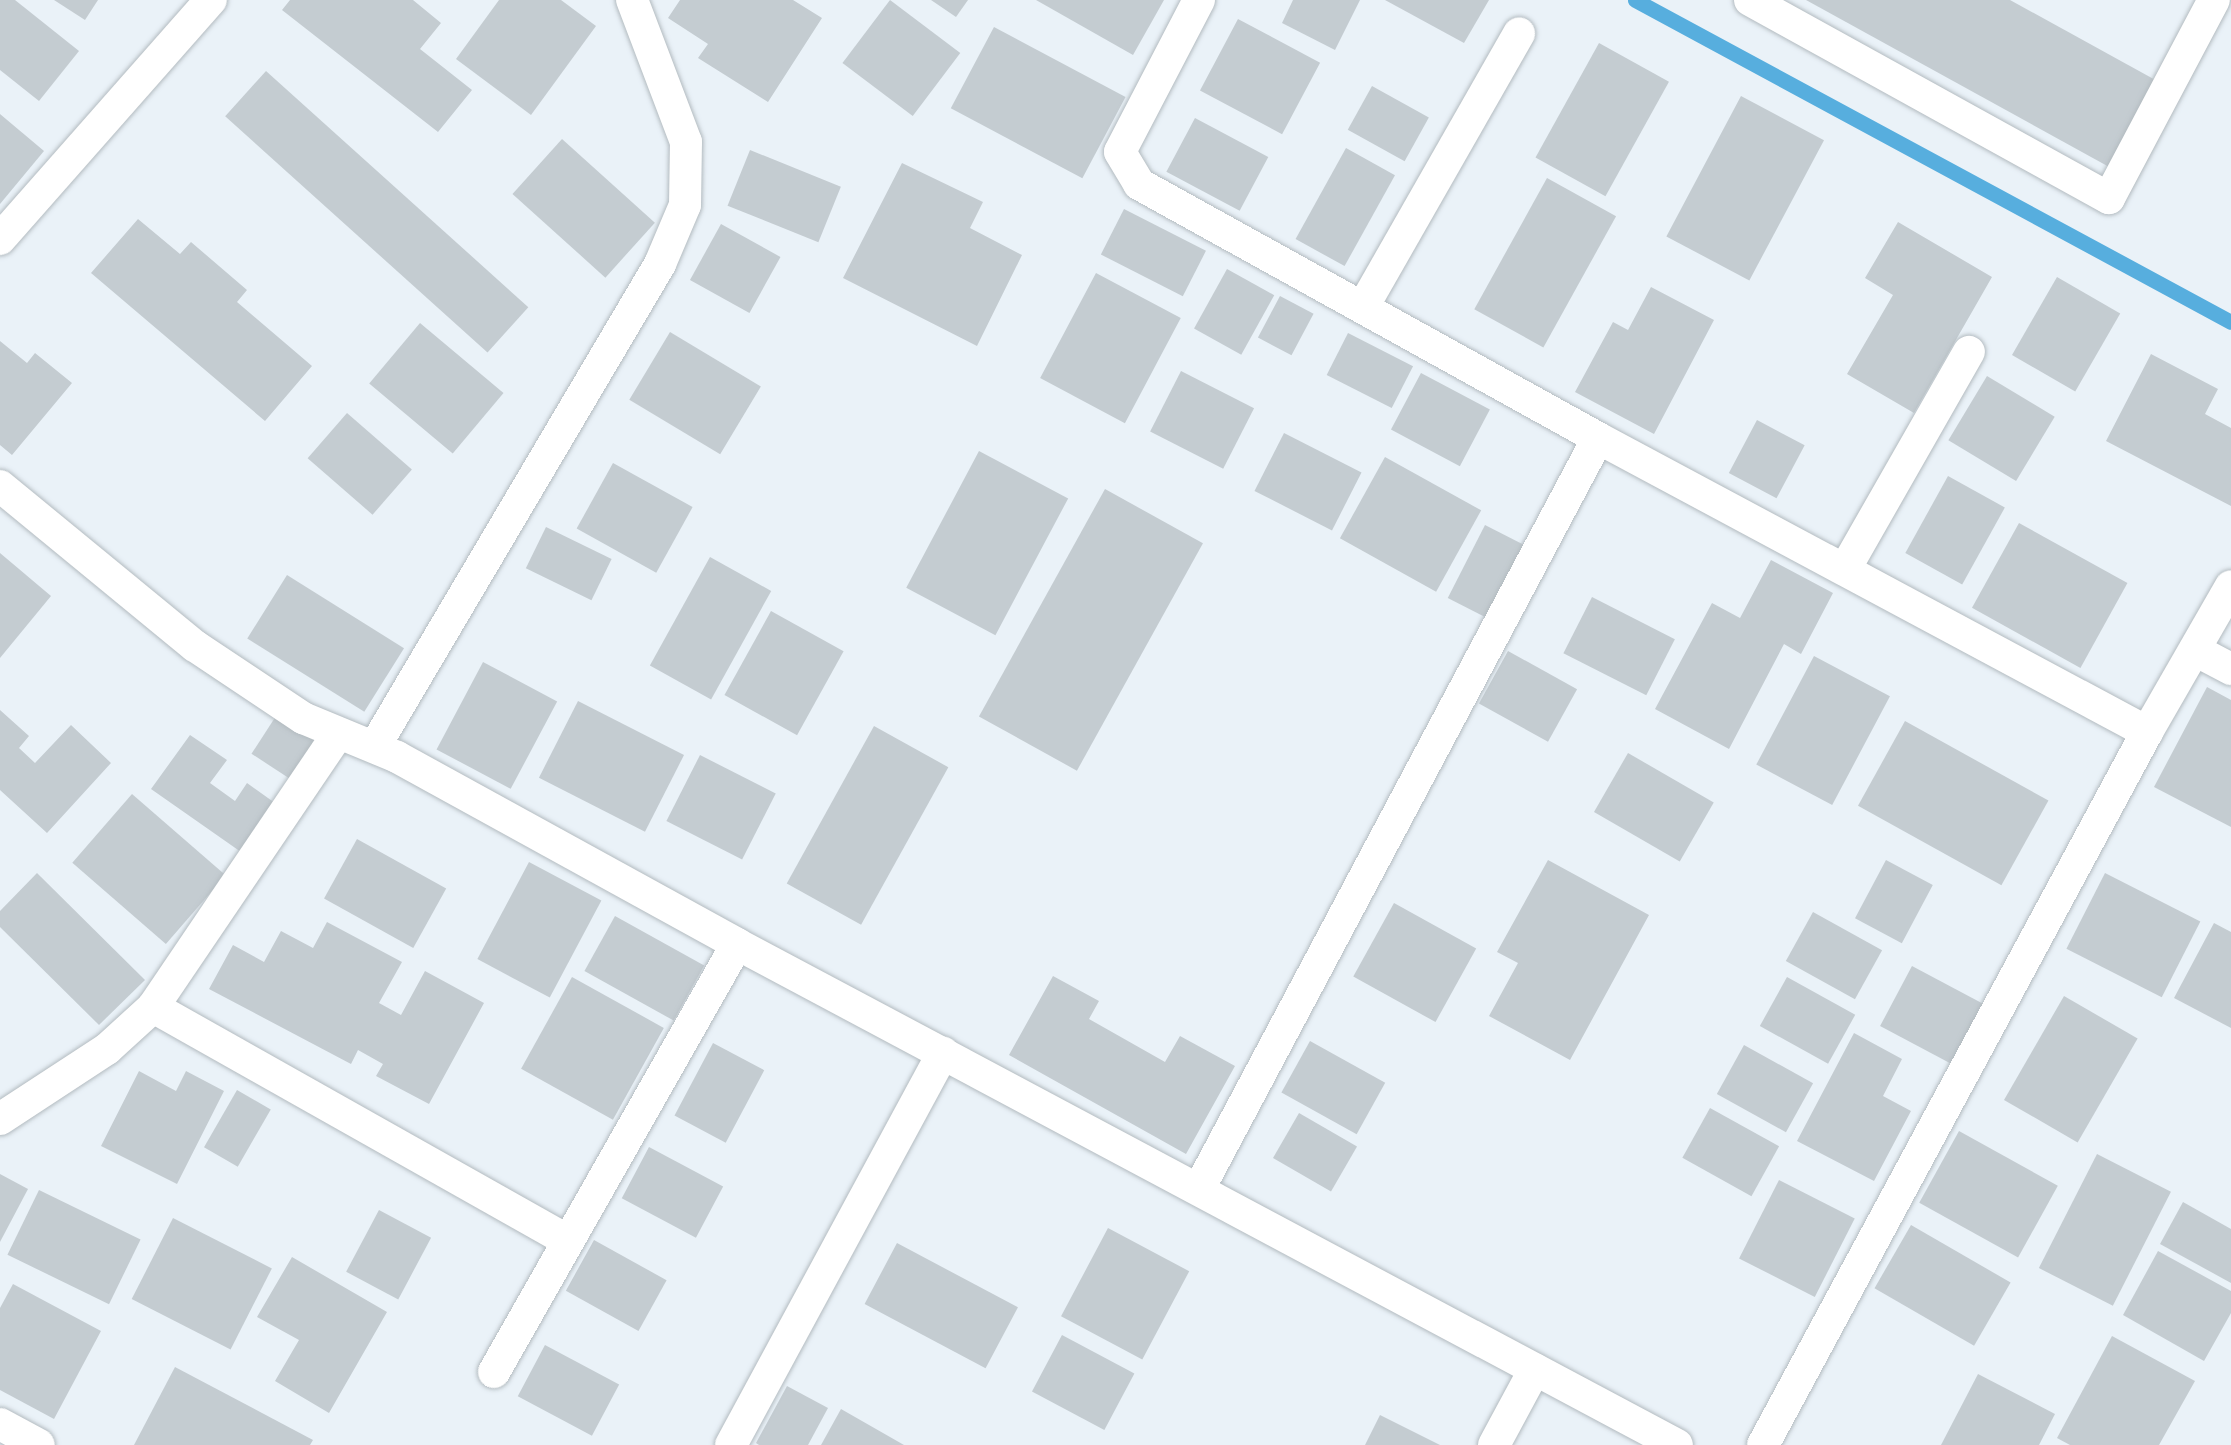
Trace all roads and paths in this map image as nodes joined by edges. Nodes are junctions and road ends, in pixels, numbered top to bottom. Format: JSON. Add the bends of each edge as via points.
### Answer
{"nodes":[{"id":1,"x":210,"y":0,"type":"edge"},
{"id":2,"x":632,"y":0,"type":"edge"},
{"id":3,"x":1200,"y":0,"type":"edge"},
{"id":4,"x":1750,"y":0,"type":"edge"},
{"id":5,"x":2214,"y":0,"type":"edge"},
{"id":6,"x":1519,"y":33,"type":"dead end"},
{"id":7,"x":0,"y":240,"type":"edge"},
{"id":8,"x":1363,"y":307,"type":"junction"},
{"id":9,"x":1969,"y":352,"type":"dead end"},
{"id":10,"x":1598,"y":438,"type":"junction"},
{"id":11,"x":0,"y":486,"type":"edge"},
{"id":12,"x":1845,"y":569,"type":"junction"},
{"id":13,"x":2231,"y":586,"type":"edge"},
{"id":14,"x":2196,"y":650,"type":"junction"},
{"id":15,"x":2231,"y":670,"type":"edge"},
{"id":16,"x":2148,"y":732,"type":"junction"},
{"id":17,"x":338,"y":734,"type":"junction"},
{"id":18,"x":375,"y":746,"type":"junction"},
{"id":19,"x":737,"y":944,"type":"junction"},
{"id":20,"x":153,"y":1006,"type":"junction"},
{"id":21,"x":943,"y":1053,"type":"junction"},
{"id":22,"x":0,"y":1120,"type":"edge"},
{"id":23,"x":1200,"y":1187,"type":"junction"},
{"id":24,"x":568,"y":1241,"type":"junction"},
{"id":25,"x":1535,"y":1369,"type":"junction"},
{"id":26,"x":494,"y":1372,"type":"dead end"},
{"id":27,"x":0,"y":1424,"type":"edge"},
{"id":28,"x":39,"y":1445,"type":"edge"},
{"id":29,"x":732,"y":1445,"type":"edge"},
{"id":30,"x":1494,"y":1445,"type":"edge"},
{"id":31,"x":1676,"y":1445,"type":"edge"},
{"id":32,"x":1763,"y":1445,"type":"edge"}],
"edges":[{"from":1,"to":7,"type":"lane"},
{"from":2,"to":18,"type":"lane","via":[[686,142],[685,205],[660,264]]},
{"from":3,"to":8,"type":"lane","via":[[1120,152],[1140,184]]},
{"from":4,"to":5,"type":"lane","via":[[2109,198]]},
{"from":6,"to":8,"type":"lane"},
{"from":8,"to":10,"type":"lane"},
{"from":9,"to":12,"type":"lane"},
{"from":10,"to":12,"type":"lane"},
{"from":10,"to":23,"type":"lane"},
{"from":11,"to":17,"type":"lane","via":[[196,646]]},
{"from":12,"to":16,"type":"lane"},
{"from":13,"to":14,"type":"lane"},
{"from":14,"to":15,"type":"lane"},
{"from":14,"to":16,"type":"lane"},
{"from":16,"to":32,"type":"lane"},
{"from":17,"to":18,"type":"lane"},
{"from":17,"to":20,"type":"lane"},
{"from":18,"to":19,"type":"lane"},
{"from":19,"to":21,"type":"lane"},
{"from":19,"to":24,"type":"lane"},
{"from":20,"to":22,"type":"lane","via":[[107,1049]]},
{"from":20,"to":24,"type":"lane"},
{"from":21,"to":23,"type":"lane"},
{"from":21,"to":29,"type":"lane"},
{"from":23,"to":25,"type":"lane"},
{"from":24,"to":26,"type":"lane"},
{"from":25,"to":30,"type":"lane"},
{"from":25,"to":31,"type":"lane"},
{"from":27,"to":28,"type":"lane"}]}
